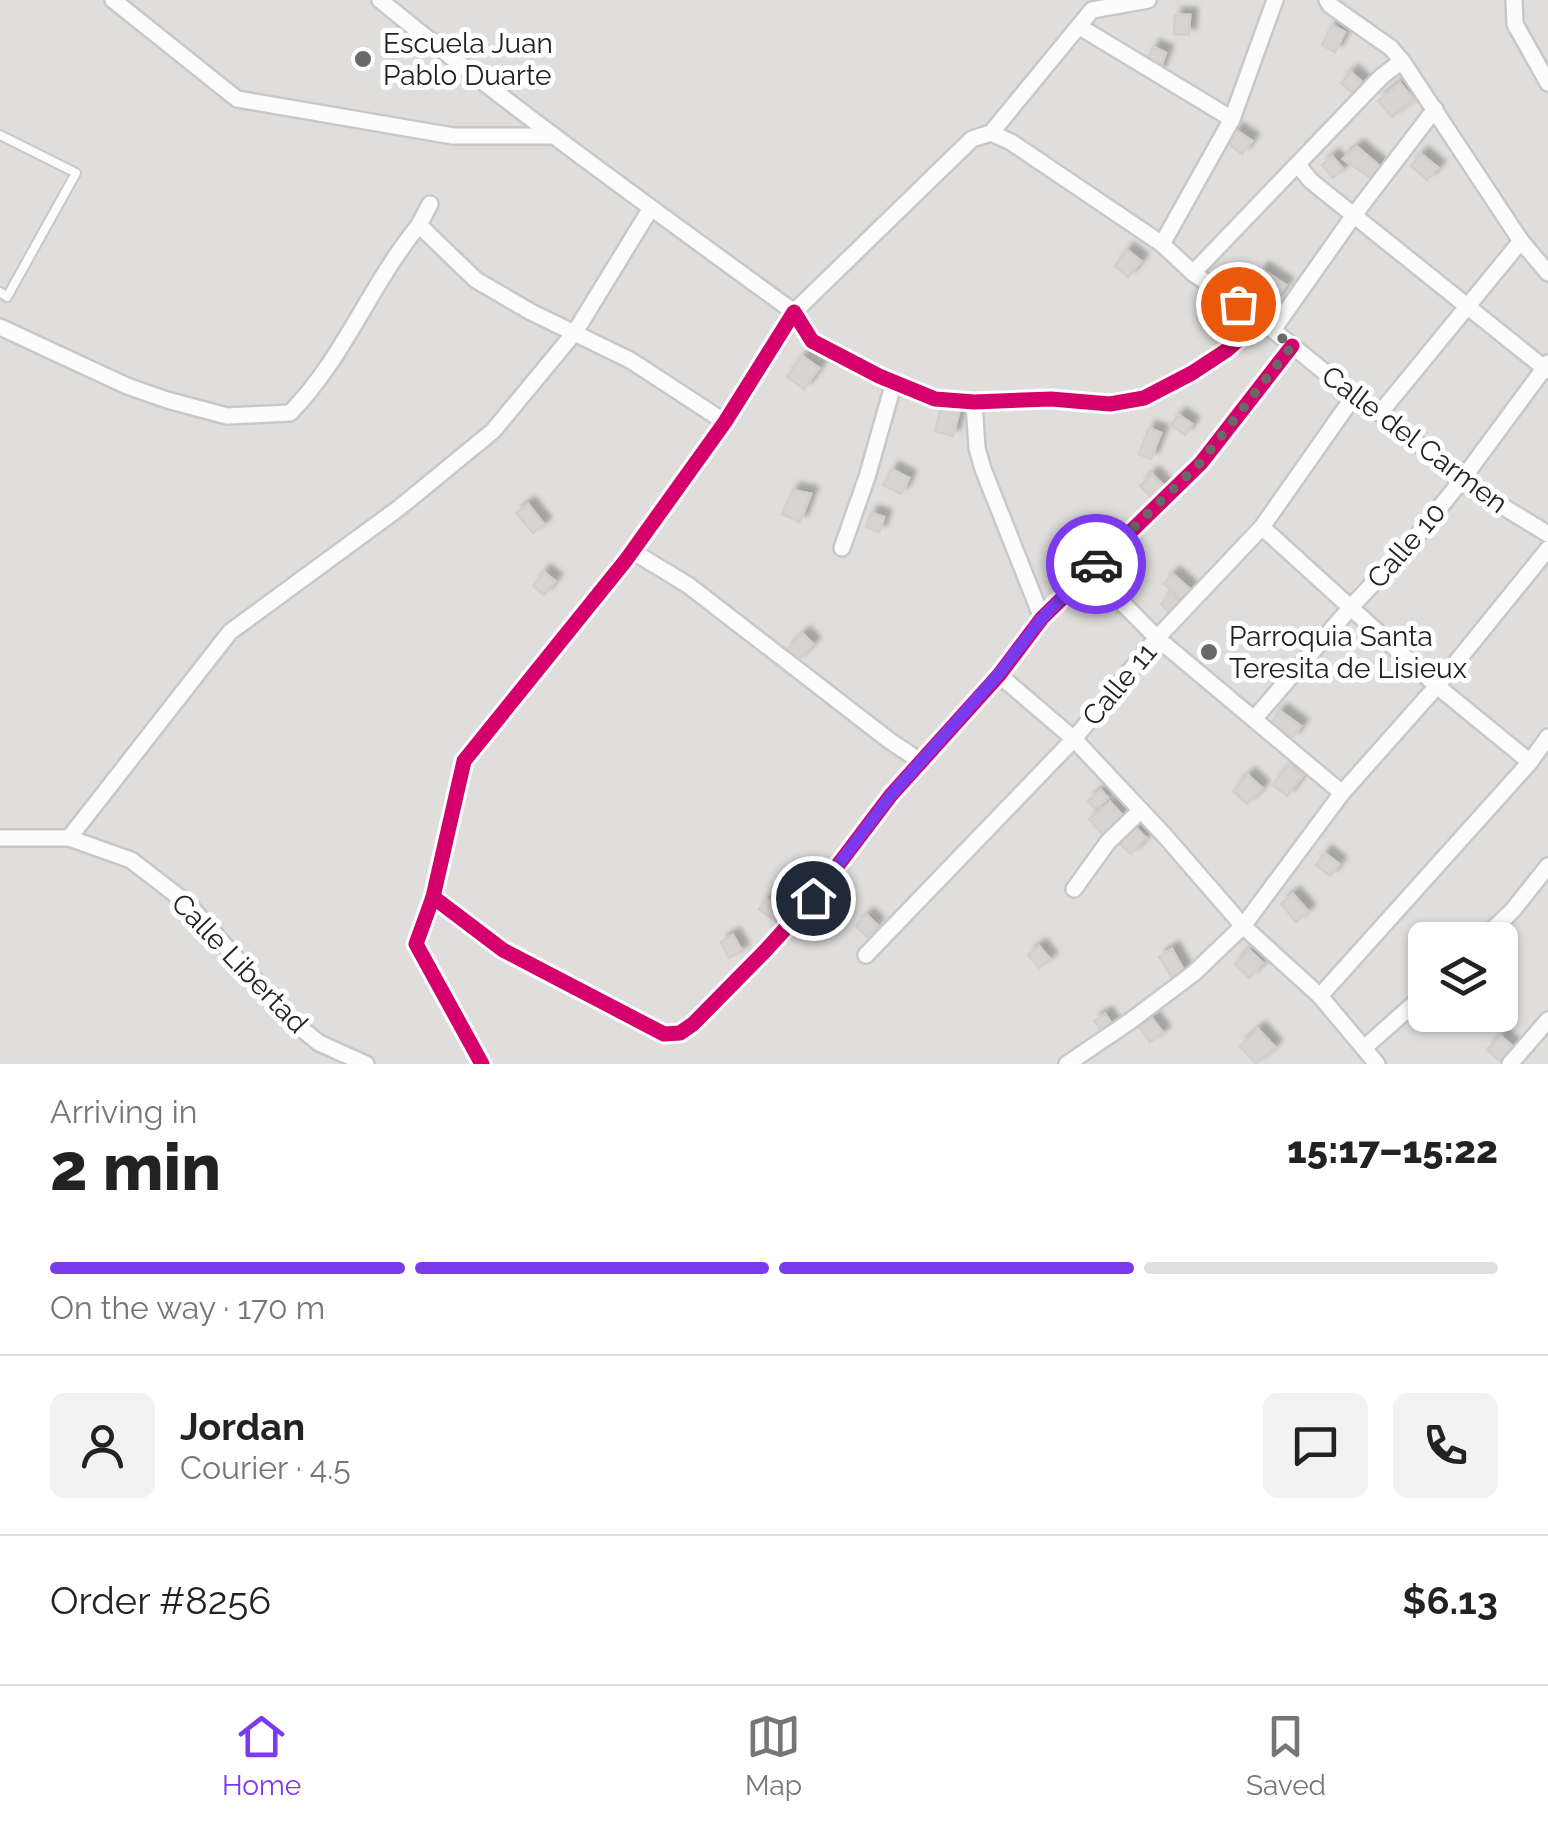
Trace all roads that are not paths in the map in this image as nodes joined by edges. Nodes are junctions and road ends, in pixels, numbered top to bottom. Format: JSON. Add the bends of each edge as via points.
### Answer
{"nodes":[{"id":1,"x":114,"y":0,"type":"edge"},
{"id":2,"x":380,"y":0,"type":"edge"},
{"id":3,"x":1148,"y":0,"type":"edge"},
{"id":4,"x":1275,"y":0,"type":"edge"},
{"id":5,"x":1326,"y":0,"type":"edge"},
{"id":6,"x":1514,"y":0,"type":"edge"},
{"id":7,"x":1086,"y":5,"type":"edge"},
{"id":8,"x":1080,"y":27,"type":"junction"},
{"id":9,"x":1402,"y":61,"type":"junction"},
{"id":10,"x":1548,"y":83,"type":"edge"},
{"id":11,"x":1436,"y":109,"type":"junction"},
{"id":12,"x":1232,"y":119,"type":"junction"},
{"id":13,"x":991,"y":133,"type":"junction"},
{"id":14,"x":0,"y":135,"type":"edge"},
{"id":15,"x":552,"y":136,"type":"junction"},
{"id":16,"x":1298,"y":165,"type":"junction"},
{"id":17,"x":430,"y":204,"type":"dead end"},
{"id":18,"x":651,"y":208,"type":"junction"},
{"id":19,"x":1354,"y":215,"type":"junction"},
{"id":20,"x":419,"y":225,"type":"junction"},
{"id":21,"x":1521,"y":242,"type":"junction"},
{"id":22,"x":1162,"y":244,"type":"junction"},
{"id":23,"x":1194,"y":273,"type":"junction"},
{"id":24,"x":1548,"y":273,"type":"edge"},
{"id":25,"x":0,"y":292,"type":"edge"},
{"id":26,"x":1468,"y":306,"type":"junction"},
{"id":27,"x":794,"y":312,"type":"junction"},
{"id":28,"x":1267,"y":325,"type":"junction"},
{"id":29,"x":0,"y":327,"type":"edge"},
{"id":30,"x":575,"y":332,"type":"junction"},
{"id":31,"x":1292,"y":346,"type":"junction"},
{"id":32,"x":1547,"y":367,"type":"edge"},
{"id":33,"x":894,"y":382,"type":"junction"},
{"id":34,"x":1354,"y":396,"type":"junction"},
{"id":35,"x":974,"y":402,"type":"junction"},
{"id":36,"x":1380,"y":414,"type":"junction"},
{"id":37,"x":724,"y":422,"type":"junction"},
{"id":38,"x":1461,"y":481,"type":"junction"},
{"id":39,"x":1262,"y":527,"type":"junction"},
{"id":40,"x":1548,"y":534,"type":"edge"},
{"id":41,"x":842,"y":548,"type":"dead end"},
{"id":42,"x":1548,"y":549,"type":"edge"},
{"id":43,"x":632,"y":551,"type":"junction"},
{"id":44,"x":1090,"y":570,"type":"junction"},
{"id":45,"x":1351,"y":607,"type":"junction"},
{"id":46,"x":1042,"y":618,"type":"junction"},
{"id":47,"x":1157,"y":638,"type":"junction"},
{"id":48,"x":998,"y":675,"type":"junction"},
{"id":49,"x":1437,"y":686,"type":"junction"},
{"id":50,"x":1254,"y":720,"type":"junction"},
{"id":51,"x":1548,"y":737,"type":"edge"},
{"id":52,"x":1074,"y":739,"type":"junction"},
{"id":53,"x":920,"y":760,"type":"junction"},
{"id":54,"x":1530,"y":762,"type":"junction"},
{"id":55,"x":1342,"y":793,"type":"junction"},
{"id":56,"x":1141,"y":810,"type":"junction"},
{"id":57,"x":0,"y":838,"type":"edge"},
{"id":58,"x":69,"y":838,"type":"junction"},
{"id":59,"x":1548,"y":866,"type":"edge"},
{"id":60,"x":1074,"y":890,"type":"dead end"},
{"id":61,"x":433,"y":897,"type":"junction"},
{"id":62,"x":1501,"y":922,"type":"edge"},
{"id":63,"x":1243,"y":926,"type":"junction"},
{"id":64,"x":866,"y":955,"type":"dead end"},
{"id":65,"x":1320,"y":996,"type":"junction"},
{"id":66,"x":1408,"y":1009,"type":"edge"},
{"id":67,"x":1548,"y":1020,"type":"edge"},
{"id":68,"x":1364,"y":1048,"type":"junction"},
{"id":69,"x":366,"y":1064,"type":"edge"},
{"id":70,"x":482,"y":1064,"type":"edge"},
{"id":71,"x":1067,"y":1064,"type":"edge"},
{"id":72,"x":1377,"y":1064,"type":"edge"},
{"id":73,"x":1510,"y":1064,"type":"edge"}],
"edges":[{"from":1,"to":15,"type":"street","via":[[236,99],[452,136]]},
{"from":2,"to":15,"type":"street"},
{"from":3,"to":7,"type":"street"},
{"from":4,"to":12,"type":"street"},
{"from":5,"to":9,"type":"street"},
{"from":6,"to":10,"type":"street","via":[[1516,24]]},
{"from":7,"to":8,"type":"street"},
{"from":8,"to":12,"type":"street"},
{"from":8,"to":13,"type":"street"},
{"from":9,"to":11,"type":"street"},
{"from":9,"to":16,"type":"street"},
{"from":11,"to":19,"type":"street"},
{"from":11,"to":21,"type":"street"},
{"from":12,"to":22,"type":"street"},
{"from":13,"to":22,"type":"street","name":"Calle del Carmen"},
{"from":13,"to":27,"type":"street","via":[[972,138]]},
{"from":14,"to":25,"type":"lane","via":[[76,172],[8,297]]},
{"from":15,"to":18,"type":"street"},
{"from":16,"to":19,"type":"street"},
{"from":16,"to":23,"type":"street"},
{"from":17,"to":20,"type":"street"},
{"from":18,"to":27,"type":"street"},
{"from":18,"to":30,"type":"street"},
{"from":19,"to":26,"type":"street"},
{"from":19,"to":28,"type":"street"},
{"from":20,"to":29,"type":"street","via":[[314,388],[290,414],[227,416],[166,400]]},
{"from":20,"to":30,"type":"street","via":[[476,280]]},
{"from":21,"to":24,"type":"street"},
{"from":21,"to":26,"type":"street"},
{"from":22,"to":23,"type":"street","name":"Calle del Carmen"},
{"from":23,"to":28,"type":"street","name":"Calle del Carmen"},
{"from":26,"to":32,"type":"street"},
{"from":26,"to":36,"type":"street"},
{"from":27,"to":33,"type":"street","via":[[812,342]]},
{"from":27,"to":37,"type":"street"},
{"from":28,"to":31,"type":"street","name":"Calle del Carmen"},
{"from":28,"to":35,"type":"street","via":[[1144,398],[1110,404]]},
{"from":30,"to":37,"type":"street"},
{"from":30,"to":58,"type":"street","via":[[493,431],[230,632]]},
{"from":31,"to":34,"type":"street","name":"Calle del Carmen"},
{"from":31,"to":44,"type":"street","via":[[1200,463]]},
{"from":32,"to":38,"type":"street","name":"Calle 10"},
{"from":33,"to":35,"type":"street","via":[[935,398]]},
{"from":33,"to":41,"type":"street"},
{"from":34,"to":36,"type":"street","name":"Calle del Carmen"},
{"from":34,"to":39,"type":"street","name":"Calle 11"},
{"from":35,"to":46,"type":"street","via":[[977,448]]},
{"from":36,"to":38,"type":"street","name":"Calle del Carmen"},
{"from":37,"to":43,"type":"street"},
{"from":38,"to":40,"type":"street","name":"Calle del Carmen"},
{"from":38,"to":45,"type":"street","name":"Calle 10"},
{"from":39,"to":45,"type":"street"},
{"from":39,"to":47,"type":"street","name":"Calle 11"},
{"from":42,"to":49,"type":"street"},
{"from":43,"to":53,"type":"street","via":[[688,585]]},
{"from":43,"to":61,"type":"street","via":[[464,760]]},
{"from":44,"to":46,"type":"street"},
{"from":44,"to":47,"type":"street"},
{"from":45,"to":49,"type":"street"},
{"from":45,"to":50,"type":"street","name":"Calle 10"},
{"from":46,"to":48,"type":"street"},
{"from":47,"to":50,"type":"street"},
{"from":47,"to":52,"type":"street","name":"Calle 11"},
{"from":48,"to":52,"type":"street"},
{"from":48,"to":53,"type":"street"},
{"from":49,"to":54,"type":"street"},
{"from":49,"to":55,"type":"street"},
{"from":50,"to":55,"type":"street"},
{"from":51,"to":54,"type":"street"},
{"from":52,"to":56,"type":"street"},
{"from":52,"to":64,"type":"street","name":"Calle 11"},
{"from":53,"to":61,"type":"street","via":[[813,898],[680,1033],[664,1034],[503,950]]},
{"from":54,"to":65,"type":"street"},
{"from":55,"to":63,"type":"street"},
{"from":56,"to":60,"type":"street"},
{"from":56,"to":63,"type":"street"},
{"from":57,"to":58,"type":"street","name":"Calle Libertad"},
{"from":58,"to":69,"type":"street","name":"Calle Libertad","via":[[131,860],[188,904],[292,1020],[319,1043]]},
{"from":59,"to":62,"type":"street"},
{"from":61,"to":70,"type":"street","via":[[416,944]]},
{"from":63,"to":65,"type":"street"},
{"from":63,"to":71,"type":"street","via":[[1194,973]]},
{"from":65,"to":68,"type":"street"},
{"from":66,"to":68,"type":"street"},
{"from":67,"to":73,"type":"street"},
{"from":68,"to":72,"type":"street"}]}
